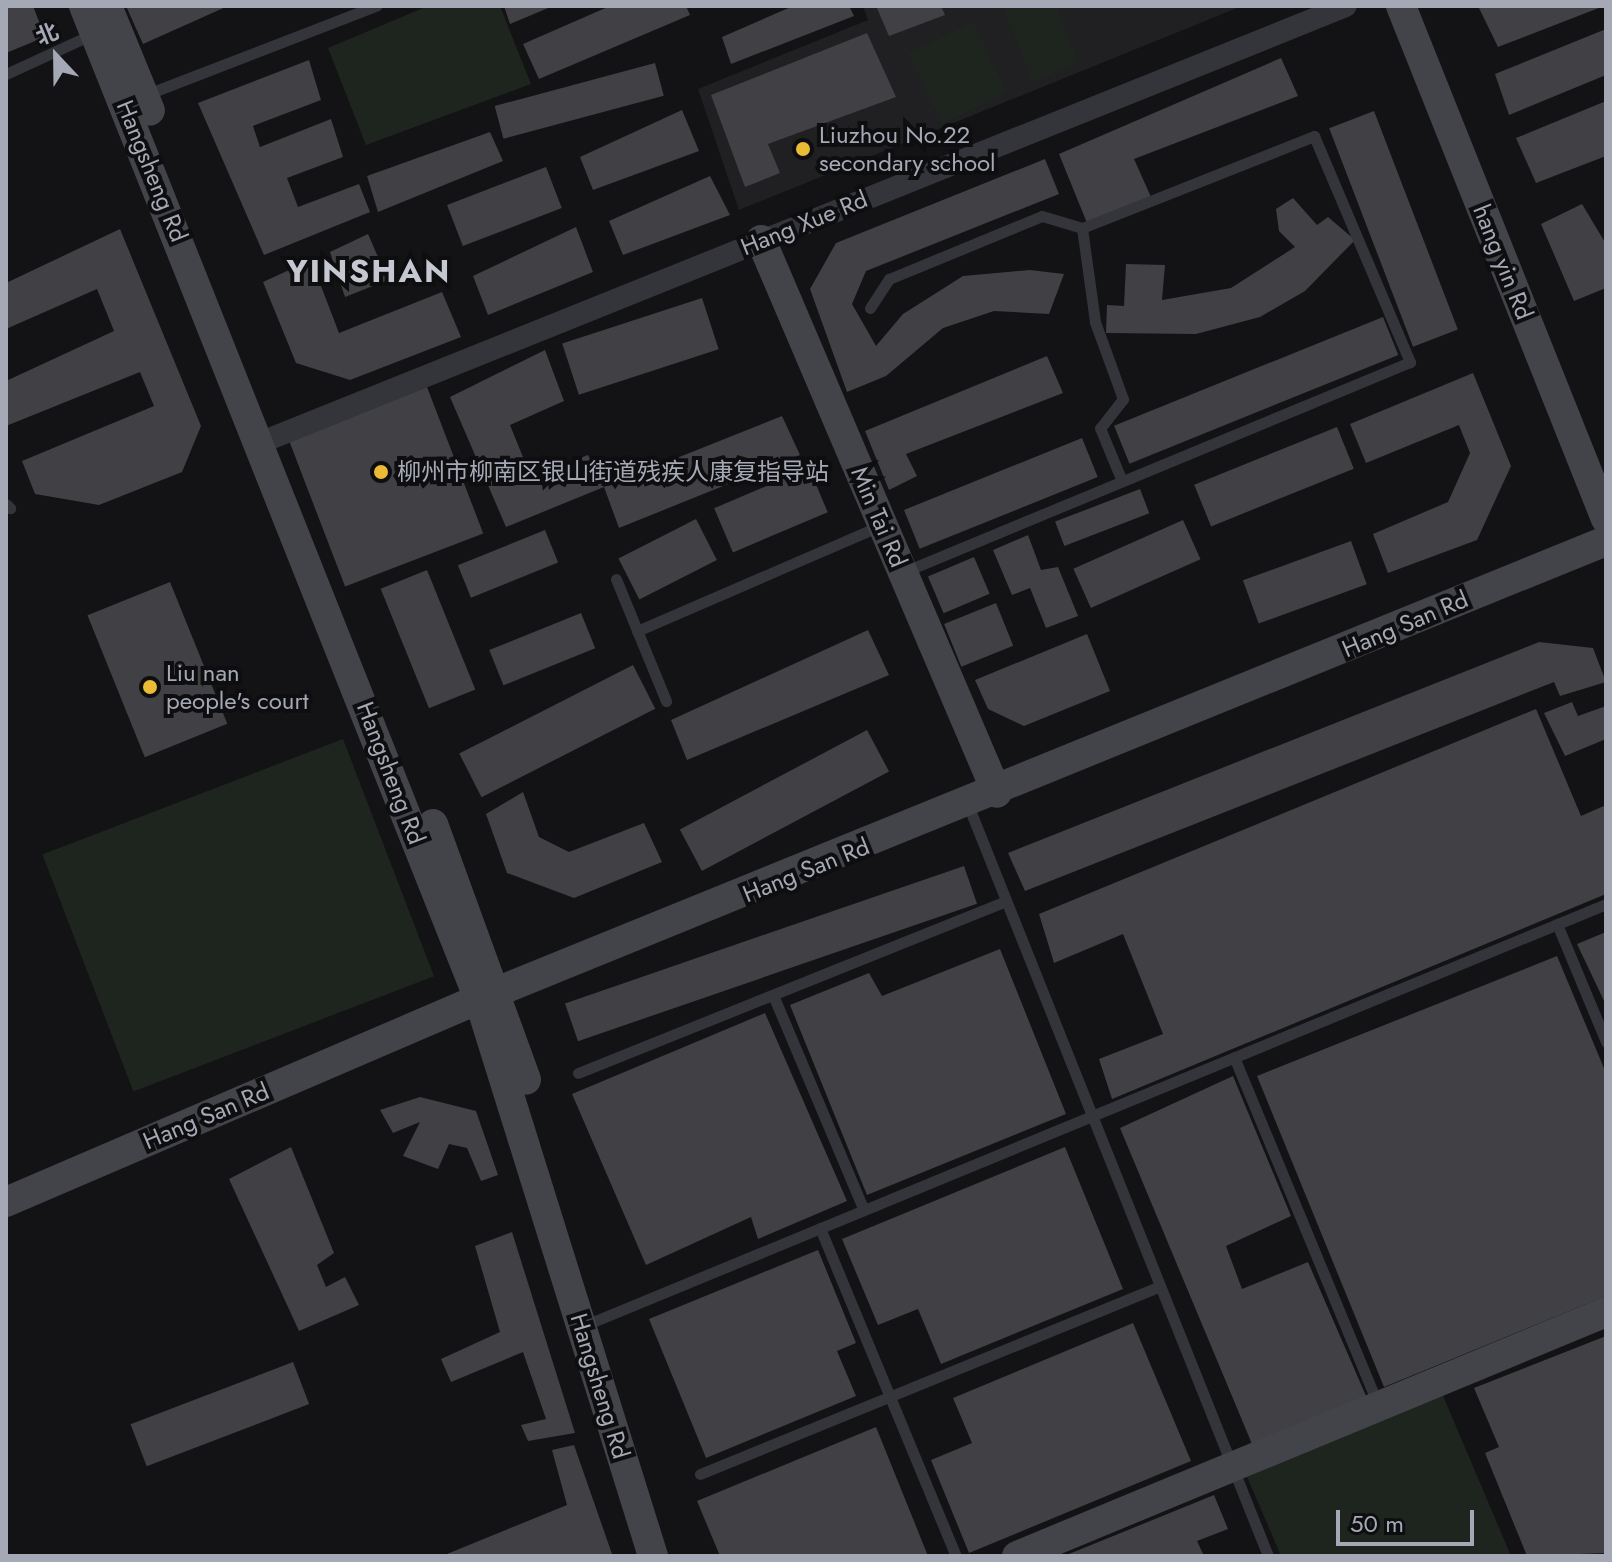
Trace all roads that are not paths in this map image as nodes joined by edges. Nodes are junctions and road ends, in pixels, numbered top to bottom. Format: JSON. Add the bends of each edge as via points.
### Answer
{"nodes":[{"id":1,"x":376,"y":6,"type":"edge"},
{"id":2,"x":1346,"y":6,"type":"edge"},
{"id":3,"x":1401,"y":6,"type":"edge"},
{"id":4,"x":96,"y":15,"type":"edge"},
{"id":5,"x":6,"y":74,"type":"edge"},
{"id":6,"x":134,"y":100,"type":"junction"},
{"id":7,"x":1082,"y":228,"type":"junction"},
{"id":8,"x":761,"y":240,"type":"junction"},
{"id":9,"x":870,"y":308,"type":"dead end"},
{"id":10,"x":271,"y":439,"type":"junction"},
{"id":11,"x":1122,"y":481,"type":"junction"},
{"id":12,"x":1606,"y":519,"type":"edge"},
{"id":13,"x":883,"y":524,"type":"junction"},
{"id":14,"x":1606,"y":541,"type":"edge"},
{"id":15,"x":903,"y":572,"type":"junction"},
{"id":16,"x":616,"y":579,"type":"dead end"},
{"id":17,"x":637,"y":631,"type":"junction"},
{"id":18,"x":666,"y":701,"type":"dead end"},
{"id":19,"x":997,"y":793,"type":"junction"},
{"id":20,"x":968,"y":805,"type":"junction"},
{"id":21,"x":1006,"y":901,"type":"junction"},
{"id":22,"x":1606,"y":904,"type":"edge"},
{"id":23,"x":1557,"y":924,"type":"junction"},
{"id":24,"x":773,"y":995,"type":"junction"},
{"id":25,"x":489,"y":996,"type":"junction"},
{"id":26,"x":1606,"y":1042,"type":"edge"},
{"id":27,"x":1234,"y":1057,"type":"junction"},
{"id":28,"x":578,"y":1073,"type":"dead end"},
{"id":29,"x":1092,"y":1115,"type":"junction"},
{"id":30,"x":6,"y":1202,"type":"edge"},
{"id":31,"x":864,"y":1210,"type":"junction"},
{"id":32,"x":820,"y":1228,"type":"junction"},
{"id":33,"x":1160,"y":1286,"type":"junction"},
{"id":34,"x":1606,"y":1312,"type":"edge"},
{"id":35,"x":591,"y":1322,"type":"junction"},
{"id":36,"x":890,"y":1396,"type":"junction"},
{"id":37,"x":1379,"y":1406,"type":"junction"},
{"id":38,"x":1233,"y":1467,"type":"junction"},
{"id":39,"x":700,"y":1474,"type":"dead end"},
{"id":40,"x":653,"y":1556,"type":"edge"},
{"id":41,"x":672,"y":1556,"type":"edge"},
{"id":42,"x":956,"y":1556,"type":"edge"},
{"id":43,"x":1017,"y":1556,"type":"edge"},
{"id":44,"x":1268,"y":1556,"type":"edge"}],
"edges":[{"from":1,"to":6,"type":"lane"},
{"from":2,"to":8,"type":"street","name":"Hang Xue Rd"},
{"from":3,"to":12,"type":"street","name":"hang yin Rd"},
{"from":4,"to":5,"type":"lane"},
{"from":4,"to":6,"type":"street","name":"Hangsheng Rd"},
{"from":6,"to":10,"type":"street","name":"Hangsheng Rd"},
{"from":7,"to":9,"type":"lane","via":[[1042,216],[889,279]]},
{"from":7,"to":11,"type":"lane","via":[[1095,322],[1123,399],[1100,428]]},
{"from":7,"to":11,"type":"lane","via":[[1314,136],[1410,362]]},
{"from":8,"to":10,"type":"street","name":"Hang Xue Rd"},
{"from":8,"to":13,"type":"street","name":"Min Tai Rd"},
{"from":10,"to":25,"type":"street","name":"Hangsheng Rd"},
{"from":11,"to":15,"type":"lane"},
{"from":13,"to":15,"type":"street","name":"Min Tai Rd"},
{"from":13,"to":17,"type":"lane"},
{"from":14,"to":19,"type":"street","name":"Hang San Rd"},
{"from":15,"to":19,"type":"street","name":"Min Tai Rd"},
{"from":16,"to":17,"type":"lane"},
{"from":17,"to":18,"type":"lane"},
{"from":19,"to":20,"type":"street","name":"Hang San Rd"},
{"from":20,"to":21,"type":"lane"},
{"from":20,"to":25,"type":"street","name":"Hang San Rd"},
{"from":21,"to":24,"type":"lane"},
{"from":21,"to":29,"type":"lane"},
{"from":22,"to":23,"type":"lane"},
{"from":23,"to":26,"type":"lane"},
{"from":23,"to":27,"type":"lane"},
{"from":24,"to":28,"type":"lane"},
{"from":24,"to":31,"type":"lane"},
{"from":25,"to":30,"type":"street","name":"Hang San Rd"},
{"from":25,"to":35,"type":"street","name":"Hangsheng Rd"},
{"from":27,"to":29,"type":"lane"},
{"from":27,"to":37,"type":"lane"},
{"from":29,"to":31,"type":"lane"},
{"from":29,"to":33,"type":"lane"},
{"from":31,"to":32,"type":"lane"},
{"from":32,"to":35,"type":"lane"},
{"from":32,"to":36,"type":"lane"},
{"from":33,"to":36,"type":"lane"},
{"from":33,"to":38,"type":"lane"},
{"from":34,"to":37,"type":"street"},
{"from":35,"to":40,"type":"street","name":"Hangsheng Rd"},
{"from":35,"to":41,"type":"street"},
{"from":36,"to":39,"type":"lane"},
{"from":36,"to":42,"type":"lane"},
{"from":37,"to":38,"type":"street"},
{"from":38,"to":43,"type":"street"},
{"from":38,"to":44,"type":"lane"}]}
